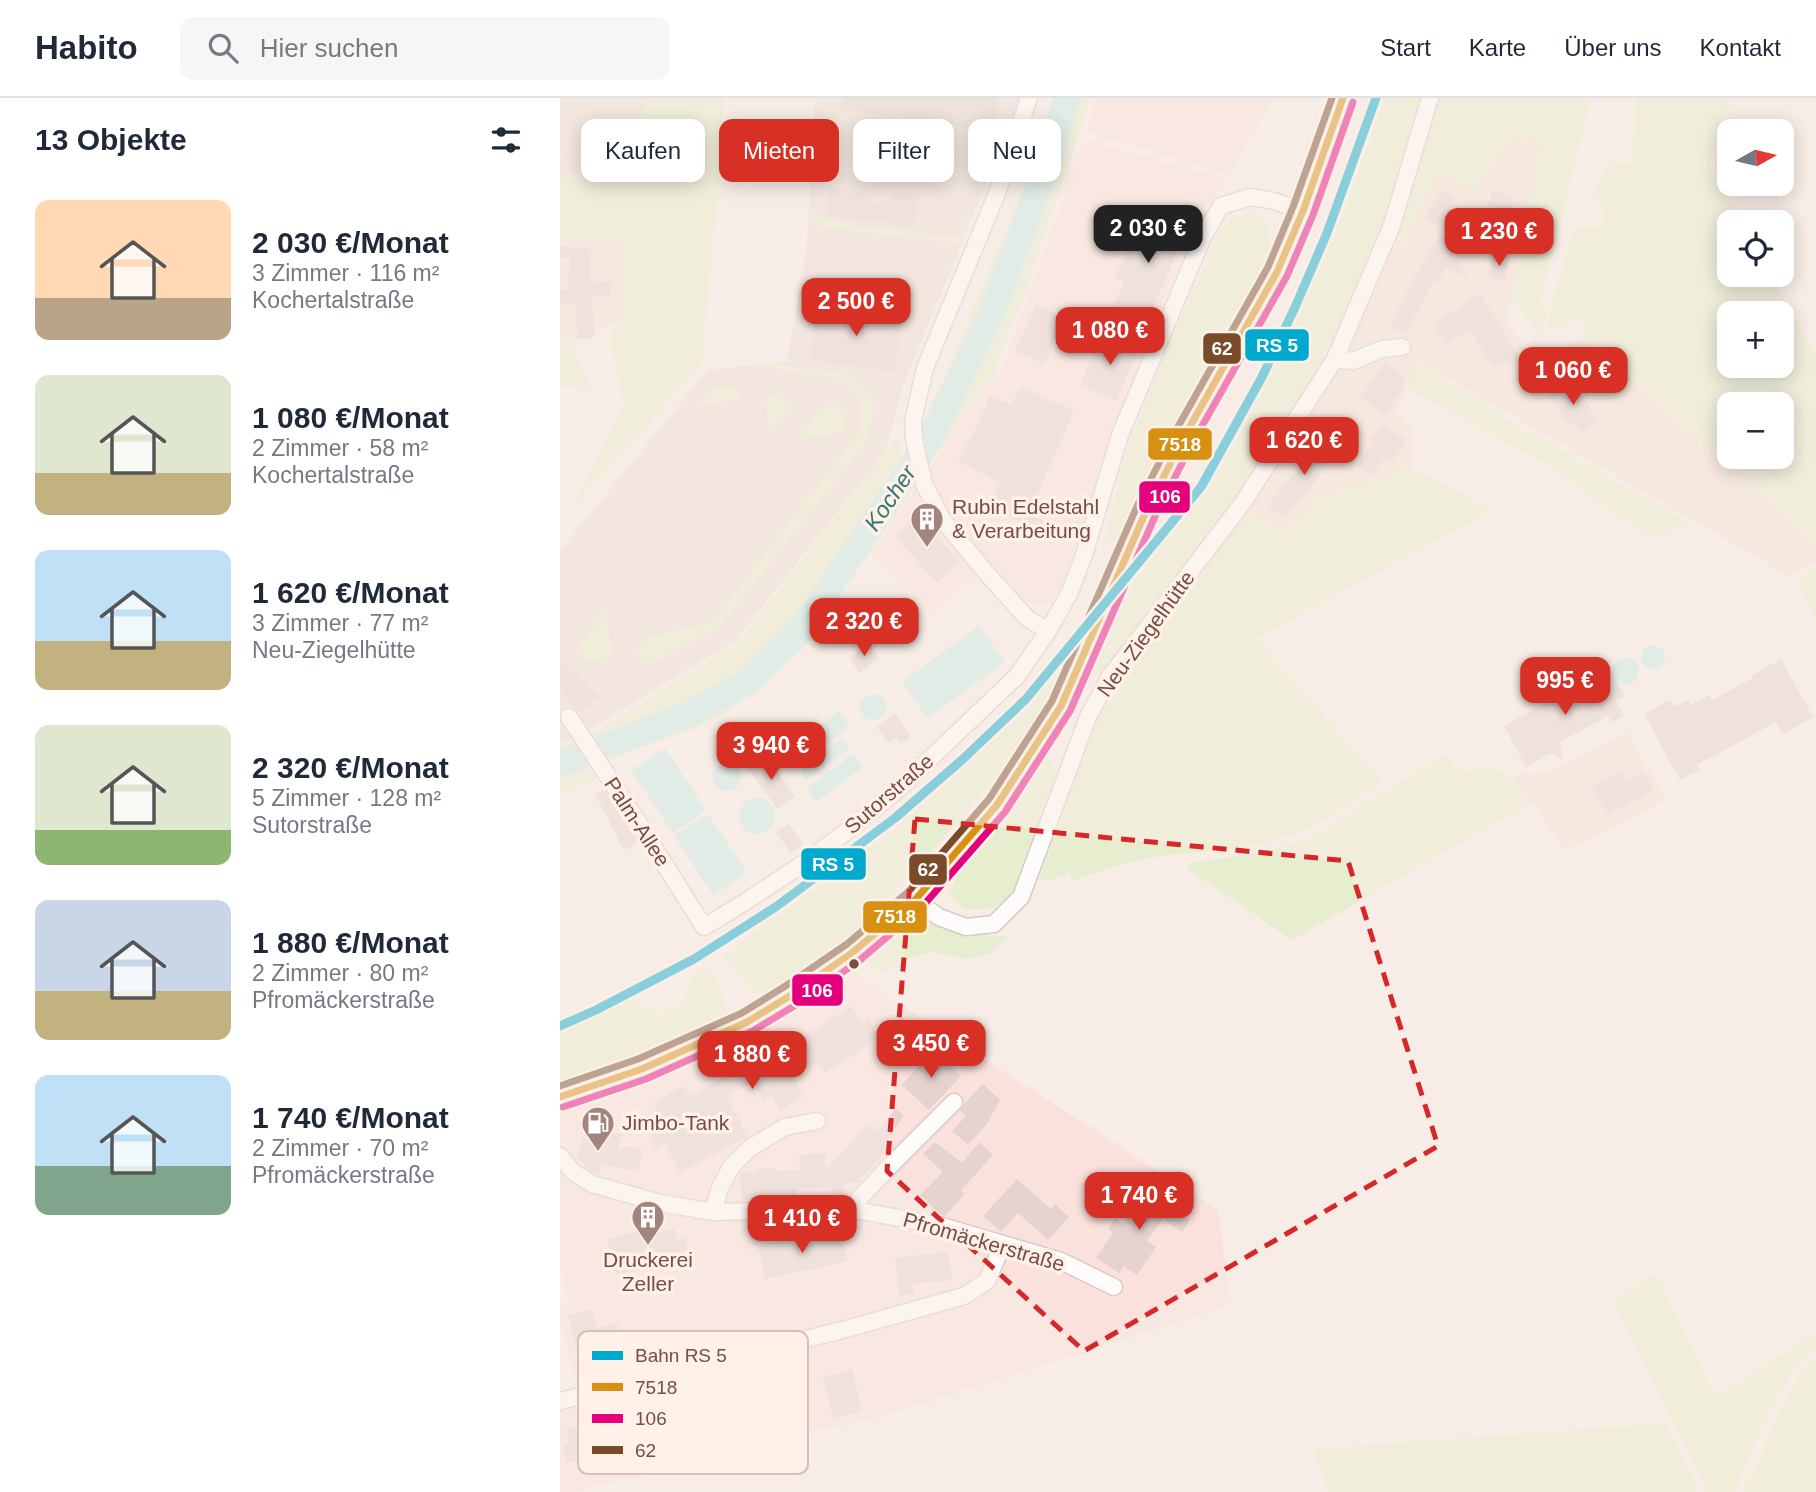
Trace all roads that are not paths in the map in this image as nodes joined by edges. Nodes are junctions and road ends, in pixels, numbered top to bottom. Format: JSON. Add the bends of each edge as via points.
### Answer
{"nodes":[{"id":1,"x":1029,"y":98,"type":"edge"},
{"id":2,"x":1343,"y":98,"type":"edge"},
{"id":3,"x":1430,"y":98,"type":"edge"},
{"id":4,"x":1303,"y":211,"type":"junction"},
{"id":5,"x":1402,"y":348,"type":"dead end"},
{"id":6,"x":1335,"y":359,"type":"junction"},
{"id":7,"x":1048,"y":632,"type":"junction"},
{"id":8,"x":569,"y":718,"type":"dead end"},
{"id":9,"x":915,"y":900,"type":"junction"},
{"id":10,"x":704,"y":927,"type":"joint"},
{"id":11,"x":560,"y":1097,"type":"edge"},
{"id":12,"x":954,"y":1102,"type":"dead end"},
{"id":13,"x":817,"y":1121,"type":"dead end"},
{"id":14,"x":560,"y":1156,"type":"edge"},
{"id":15,"x":850,"y":1209,"type":"junction"},
{"id":16,"x":713,"y":1212,"type":"junction"},
{"id":17,"x":1003,"y":1244,"type":"junction"},
{"id":18,"x":1114,"y":1287,"type":"dead end"},
{"id":19,"x":808,"y":1339,"type":"edge"},
{"id":20,"x":578,"y":1396,"type":"edge"},
{"id":21,"x":560,"y":1401,"type":"edge"}],
"edges":[{"from":1,"to":7,"type":"street","via":[[998,191],[925,368],[913,421],[924,484],[942,519],[1027,618]]},
{"from":2,"to":4,"type":"street"},
{"from":3,"to":6,"type":"street","name":"Neu-Ziegelhütte","via":[[1392,225]]},
{"from":4,"to":7,"type":"street","name":"Sutorstraße","via":[[1250,197],[1221,206],[1202,237],[1120,435],[1075,580]]},
{"from":4,"to":9,"type":"street","via":[[1277,272],[1147,509],[1061,706],[998,805]]},
{"from":5,"to":6,"type":"street","via":[[1382,349],[1353,361]]},
{"from":6,"to":9,"type":"street","name":"Neu-Ziegelhütte","via":[[1242,504],[1109,678],[1088,717],[1021,897],[994,925],[966,927],[939,917]]},
{"from":7,"to":10,"type":"street","name":"Sutorstraße","via":[[1017,677],[893,794],[807,861]]},
{"from":8,"to":10,"type":"street","name":"Palm-Allee"},
{"from":9,"to":11,"type":"street","via":[[853,952],[747,1021],[642,1069]]},
{"from":12,"to":15,"type":"street"},
{"from":13,"to":16,"type":"street","via":[[785,1127],[750,1148],[731,1167]]},
{"from":14,"to":16,"type":"street","name":"Pfromäckerstraße","via":[[592,1184]]},
{"from":15,"to":16,"type":"street","name":"Pfromäckerstraße"},
{"from":15,"to":17,"type":"street","name":"Pfromäckerstraße","via":[[942,1226]]},
{"from":17,"to":18,"type":"street","name":"Pfromäckerstraße","via":[[1060,1261]]},
{"from":17,"to":19,"type":"street","via":[[986,1281],[964,1296]]},
{"from":20,"to":21,"type":"street"}]}
